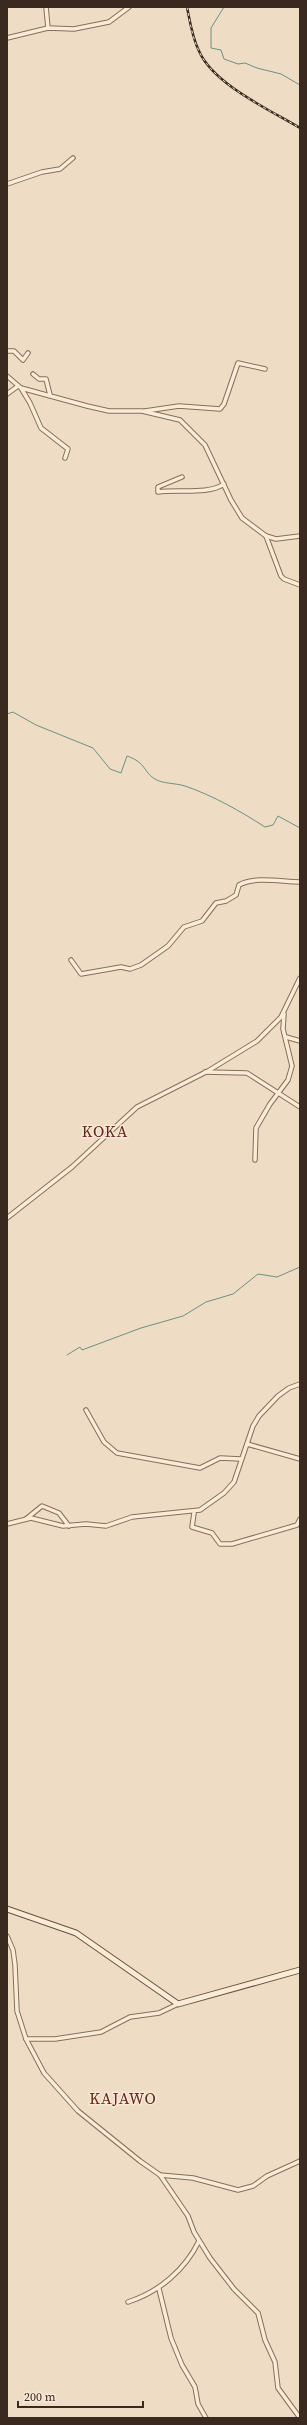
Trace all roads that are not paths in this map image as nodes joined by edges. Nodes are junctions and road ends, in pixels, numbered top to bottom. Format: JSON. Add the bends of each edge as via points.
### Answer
{"nodes":[{"id":1,"x":46,"y":7,"type":"edge"},
{"id":2,"x":129,"y":7,"type":"edge"},
{"id":3,"x":48,"y":28,"type":"junction"},
{"id":4,"x":7,"y":38,"type":"edge"},
{"id":5,"x":73,"y":158,"type":"dead end"},
{"id":6,"x":7,"y":184,"type":"edge"},
{"id":7,"x":7,"y":351,"type":"edge"},
{"id":8,"x":28,"y":354,"type":"dead end"},
{"id":9,"x":265,"y":369,"type":"dead end"},
{"id":10,"x":33,"y":374,"type":"dead end"},
{"id":11,"x":7,"y":376,"type":"edge"},
{"id":12,"x":19,"y":387,"type":"junction"},
{"id":13,"x":7,"y":394,"type":"edge"},
{"id":14,"x":50,"y":395,"type":"junction"},
{"id":15,"x":142,"y":411,"type":"junction"},
{"id":16,"x":65,"y":458,"type":"dead end"},
{"id":17,"x":182,"y":477,"type":"dead end"},
{"id":18,"x":224,"y":484,"type":"junction"},
{"id":19,"x":266,"y":536,"type":"junction"},
{"id":20,"x":300,"y":536,"type":"edge"},
{"id":21,"x":300,"y":585,"type":"edge"},
{"id":22,"x":300,"y":882,"type":"edge"},
{"id":23,"x":71,"y":960,"type":"dead end"},
{"id":24,"x":300,"y":978,"type":"edge"},
{"id":25,"x":284,"y":1013,"type":"junction"},
{"id":26,"x":286,"y":1037,"type":"junction"},
{"id":27,"x":300,"y":1041,"type":"edge"},
{"id":28,"x":204,"y":1072,"type":"junction"},
{"id":29,"x":279,"y":1092,"type":"junction"},
{"id":30,"x":300,"y":1107,"type":"edge"},
{"id":31,"x":255,"y":1160,"type":"dead end"},
{"id":32,"x":7,"y":1218,"type":"edge"},
{"id":33,"x":300,"y":1384,"type":"edge"},
{"id":34,"x":86,"y":1410,"type":"dead end"},
{"id":35,"x":247,"y":1444,"type":"junction"},
{"id":36,"x":241,"y":1459,"type":"junction"},
{"id":37,"x":300,"y":1459,"type":"edge"},
{"id":38,"x":194,"y":1513,"type":"junction"},
{"id":39,"x":26,"y":1518,"type":"junction"},
{"id":40,"x":300,"y":1519,"type":"edge"},
{"id":41,"x":7,"y":1524,"type":"edge"},
{"id":42,"x":69,"y":1526,"type":"junction"},
{"id":43,"x":7,"y":1909,"type":"edge"},
{"id":44,"x":7,"y":1936,"type":"edge"},
{"id":45,"x":300,"y":1970,"type":"edge"},
{"id":46,"x":178,"y":2004,"type":"junction"},
{"id":47,"x":26,"y":2039,"type":"junction"},
{"id":48,"x":300,"y":2161,"type":"edge"},
{"id":49,"x":160,"y":2175,"type":"junction"},
{"id":50,"x":199,"y":2241,"type":"junction"},
{"id":51,"x":159,"y":2289,"type":"junction"},
{"id":52,"x":128,"y":2302,"type":"dead end"},
{"id":53,"x":206,"y":2418,"type":"edge"},
{"id":54,"x":300,"y":2418,"type":"edge"}],
"edges":[{"from":1,"to":3,"type":"street"},
{"from":2,"to":3,"type":"street","via":[[109,22],[74,29]]},
{"from":3,"to":4,"type":"street"},
{"from":5,"to":6,"type":"street","via":[[60,169],[42,172]]},
{"from":7,"to":8,"type":"street","via":[[14,351],[23,360]]},
{"from":9,"to":15,"type":"street","via":[[238,363],[220,409],[174,406]]},
{"from":10,"to":14,"type":"street","via":[[39,379],[46,379]]},
{"from":11,"to":12,"type":"street"},
{"from":12,"to":13,"type":"street"},
{"from":12,"to":14,"type":"street"},
{"from":12,"to":16,"type":"street","via":[[30,403],[41,428],[68,449]]},
{"from":14,"to":15,"type":"street","via":[[94,408]]},
{"from":15,"to":18,"type":"street","via":[[183,422],[205,445]]},
{"from":17,"to":18,"type":"street","via":[[158,487],[158,492],[216,489]]},
{"from":18,"to":19,"type":"street","via":[[242,518]]},
{"from":19,"to":20,"type":"street","via":[[276,539]]},
{"from":19,"to":21,"type":"street","via":[[281,576]]},
{"from":22,"to":23,"type":"street","via":[[254,881],[239,885],[236,895],[216,903],[202,921],[184,927],[157,955],[130,969],[121,967],[81,974]]},
{"from":24,"to":25,"type":"street"},
{"from":25,"to":26,"type":"street","via":[[283,1029]]},
{"from":25,"to":28,"type":"street","via":[[275,1025],[251,1045]]},
{"from":26,"to":27,"type":"street"},
{"from":26,"to":29,"type":"street","via":[[292,1066],[288,1080]]},
{"from":28,"to":29,"type":"street","via":[[246,1073]]},
{"from":28,"to":32,"type":"street","via":[[137,1106],[76,1163]]},
{"from":29,"to":30,"type":"street"},
{"from":29,"to":31,"type":"street","via":[[256,1128]]},
{"from":33,"to":35,"type":"street","via":[[283,1392],[264,1410],[253,1426]]},
{"from":34,"to":36,"type":"street","via":[[104,1442],[117,1453],[200,1468],[220,1458]]},
{"from":35,"to":36,"type":"street"},
{"from":35,"to":37,"type":"street"},
{"from":36,"to":38,"type":"street","via":[[232,1485]]},
{"from":38,"to":40,"type":"street","via":[[192,1527],[212,1533],[220,1544],[232,1544],[297,1525]]},
{"from":38,"to":42,"type":"street","via":[[132,1517],[106,1526]]},
{"from":39,"to":41,"type":"street"},
{"from":39,"to":42,"type":"street"},
{"from":39,"to":42,"type":"street","via":[[42,1506],[59,1513]]},
{"from":43,"to":46,"type":"street","via":[[76,1933]]},
{"from":44,"to":47,"type":"street","via":[[13,1950],[17,2011]]},
{"from":45,"to":46,"type":"street"},
{"from":46,"to":47,"type":"street","via":[[159,2013],[130,2017],[101,2032],[56,2039]]},
{"from":47,"to":49,"type":"street","via":[[44,2073],[78,2110]]},
{"from":48,"to":49,"type":"street","via":[[267,2176],[254,2186],[238,2190],[193,2178]]},
{"from":49,"to":50,"type":"street","via":[[188,2216]]},
{"from":50,"to":51,"type":"street","via":[[195,2250],[171,2279]]},
{"from":50,"to":54,"type":"street","via":[[234,2289],[258,2312],[265,2340],[276,2362],[278,2388]]},
{"from":51,"to":52,"type":"street"},
{"from":51,"to":53,"type":"street","via":[[171,2338],[195,2387],[198,2404]]}]}
